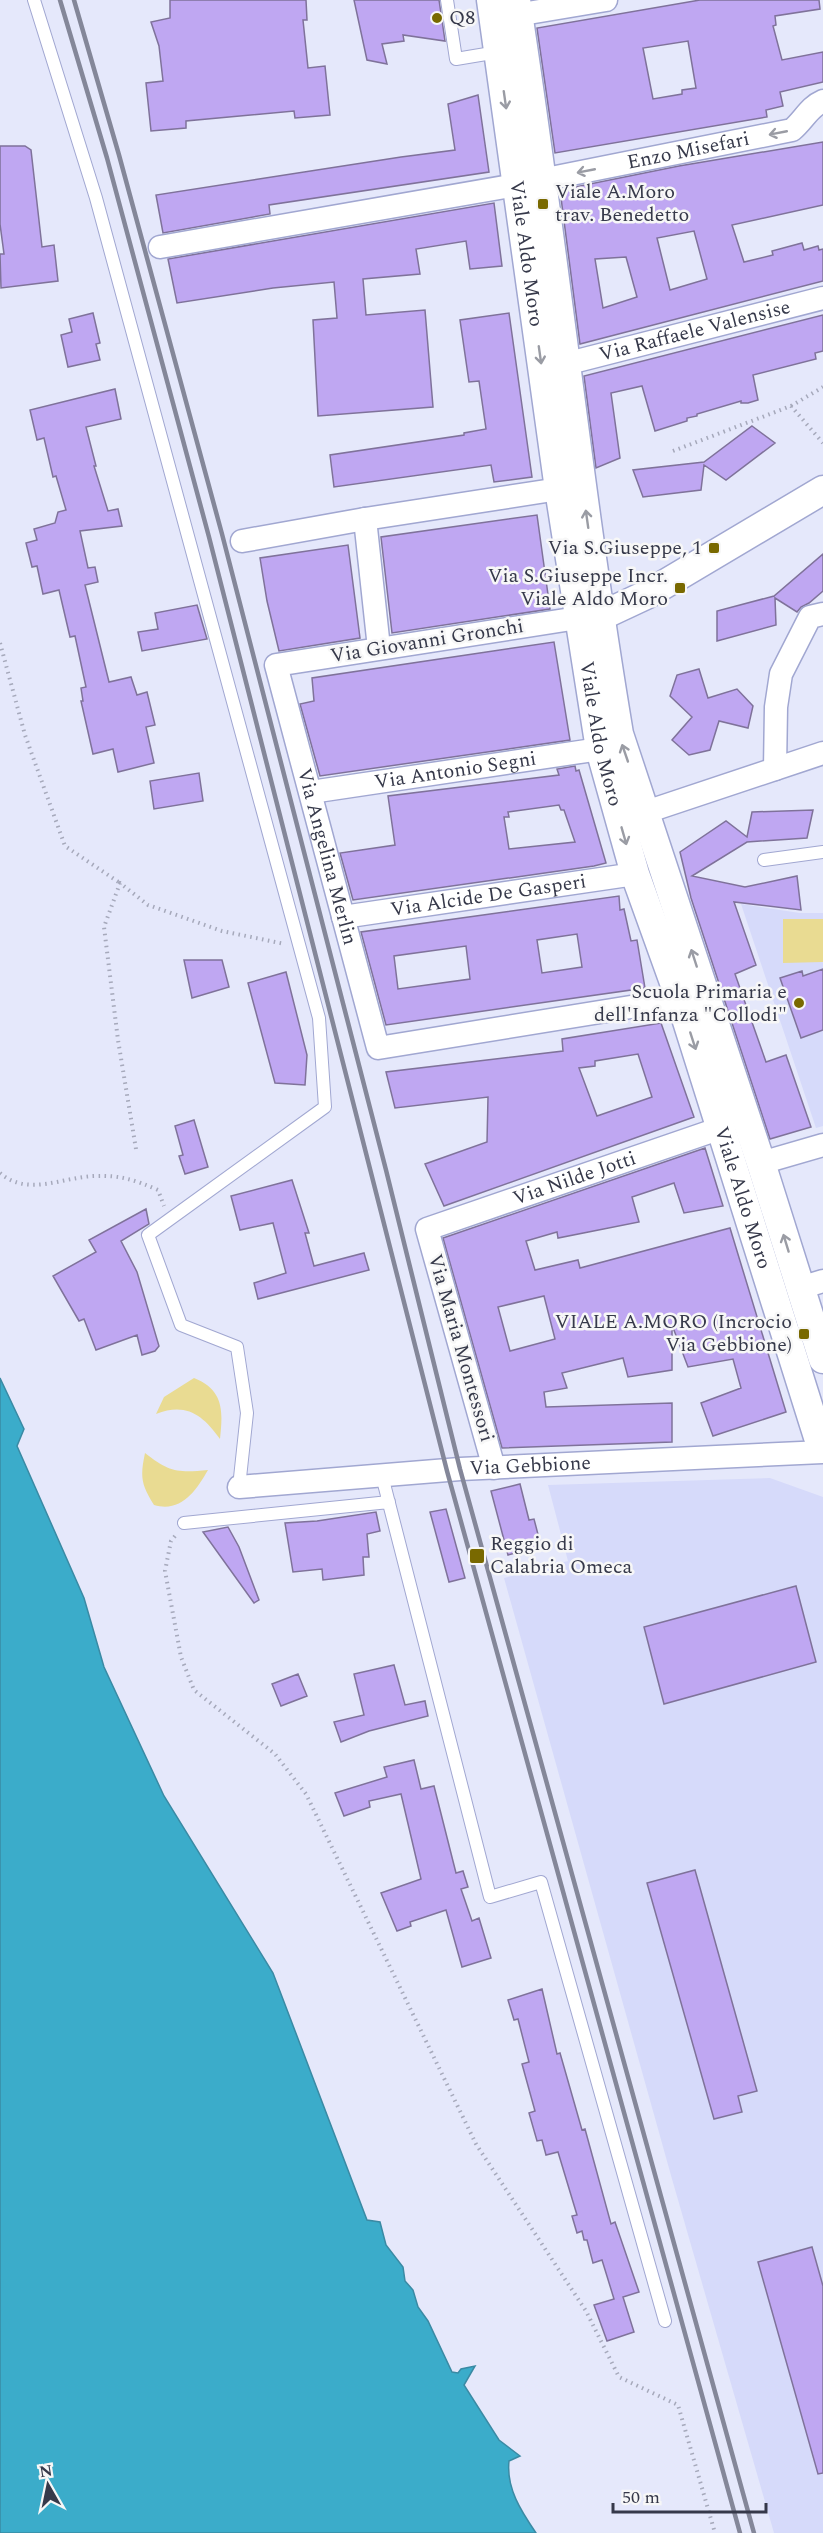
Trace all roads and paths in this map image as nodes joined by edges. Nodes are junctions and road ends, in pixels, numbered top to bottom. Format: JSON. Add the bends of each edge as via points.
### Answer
{"nodes":[{"id":1,"x":34,"y":0,"type":"edge"},
{"id":2,"x":447,"y":0,"type":"edge"},
{"id":3,"x":606,"y":0,"type":"edge"},
{"id":4,"x":504,"y":8,"type":"edge"},
{"id":5,"x":498,"y":52,"type":"junction"},
{"id":6,"x":823,"y":101,"type":"edge"},
{"id":7,"x":529,"y":182,"type":"junction"},
{"id":8,"x":160,"y":246,"type":"dead end"},
{"id":9,"x":823,"y":298,"type":"edge"},
{"id":10,"x":565,"y":364,"type":"junction"},
{"id":11,"x":823,"y":387,"type":"edge"},
{"id":12,"x":791,"y":406,"type":"junction"},
{"id":13,"x":823,"y":443,"type":"edge"},
{"id":14,"x":673,"y":451,"type":"dead end"},
{"id":15,"x":559,"y":489,"type":"junction"},
{"id":16,"x":823,"y":490,"type":"edge"},
{"id":17,"x":365,"y":519,"type":"junction"},
{"id":18,"x":242,"y":542,"type":"dead end"},
{"id":19,"x":823,"y":614,"type":"edge"},
{"id":20,"x":590,"y":617,"type":"junction"},
{"id":21,"x":0,"y":643,"type":"edge"},
{"id":22,"x":380,"y":648,"type":"junction"},
{"id":23,"x":276,"y":665,"type":"joint"},
{"id":24,"x":600,"y":749,"type":"junction"},
{"id":25,"x":823,"y":753,"type":"edge"},
{"id":26,"x":775,"y":769,"type":"junction"},
{"id":27,"x":311,"y":792,"type":"junction"},
{"id":28,"x":646,"y":812,"type":"junction"},
{"id":29,"x":823,"y":852,"type":"edge"},
{"id":30,"x":764,"y":860,"type":"dead end"},
{"id":31,"x":635,"y":874,"type":"junction"},
{"id":32,"x":120,"y":883,"type":"junction"},
{"id":33,"x":343,"y":917,"type":"junction"},
{"id":34,"x":300,"y":948,"type":"junction"},
{"id":35,"x":680,"y":999,"type":"junction"},
{"id":36,"x":721,"y":1128,"type":"junction"},
{"id":37,"x":823,"y":1145,"type":"edge"},
{"id":38,"x":136,"y":1149,"type":"dead end"},
{"id":39,"x":761,"y":1163,"type":"junction"},
{"id":40,"x":0,"y":1173,"type":"edge"},
{"id":41,"x":169,"y":1219,"type":"junction"},
{"id":42,"x":428,"y":1229,"type":"joint"},
{"id":43,"x":812,"y":1284,"type":"edge"},
{"id":44,"x":823,"y":1359,"type":"edge"},
{"id":45,"x":823,"y":1441,"type":"edge"},
{"id":46,"x":823,"y":1452,"type":"edge"},
{"id":47,"x":494,"y":1468,"type":"junction"},
{"id":48,"x":382,"y":1476,"type":"junction"},
{"id":49,"x":239,"y":1487,"type":"joint"},
{"id":50,"x":389,"y":1502,"type":"junction"},
{"id":51,"x":184,"y":1523,"type":"joint"},
{"id":52,"x":665,"y":2321,"type":"dead end"},
{"id":53,"x":715,"y":2533,"type":"edge"}],
"edges":[{"from":1,"to":34,"type":"lane","via":[[96,198]]},
{"from":2,"to":5,"type":"lane","via":[[456,59]]},
{"from":3,"to":4,"type":"street"},
{"from":4,"to":5,"type":"street","name":"Viale Aldo Moro"},
{"from":4,"to":7,"type":"street","name":"Viale Aldo Moro"},
{"from":5,"to":7,"type":"street","name":"Viale Aldo Moro","one_way":true},
{"from":6,"to":7,"type":"street","name":"Enzo Misefari","one_way":true,"via":[[813,105],[792,130]]},
{"from":7,"to":8,"type":"street","name":"Enzo Misefari"},
{"from":7,"to":10,"type":"street","name":"Viale Aldo Moro"},
{"from":7,"to":15,"type":"street","name":"Viale Aldo Moro","one_way":true},
{"from":9,"to":10,"type":"street","name":"Via Raffaele Valensise"},
{"from":20,"to":10,"type":"street","name":"Viale Aldo Moro","one_way":true},
{"from":11,"to":12,"type":"path"},
{"from":12,"to":13,"type":"path"},
{"from":12,"to":14,"type":"path"},
{"from":15,"to":17,"type":"street"},
{"from":15,"to":20,"type":"street","name":"Viale Aldo Moro"},
{"from":16,"to":20,"type":"street","via":[[648,594]]},
{"from":17,"to":18,"type":"street"},
{"from":17,"to":22,"type":"street"},
{"from":19,"to":26,"type":"street","via":[[810,618],[781,674]]},
{"from":20,"to":22,"type":"street","name":"Via Giovanni Gronchi"},
{"from":20,"to":24,"type":"street","name":"Viale Aldo Moro"},
{"from":28,"to":20,"type":"street","name":"Viale Aldo Moro","one_way":true,"via":[[619,734]]},
{"from":21,"to":32,"type":"path","via":[[25,735],[65,846]]},
{"from":22,"to":23,"type":"street","name":"Via Giovanni Gronchi"},
{"from":23,"to":27,"type":"street","name":"Via Angelina Merlin"},
{"from":24,"to":27,"type":"street","name":"Via Antonio Segni"},
{"from":24,"to":31,"type":"street","name":"Viale Aldo Moro","one_way":true},
{"from":25,"to":26,"type":"street"},
{"from":26,"to":28,"type":"street"},
{"from":27,"to":33,"type":"street","name":"Via Angelina Merlin"},
{"from":39,"to":28,"type":"street","name":"Viale Aldo Moro","one_way":true},
{"from":29,"to":30,"type":"lane"},
{"from":31,"to":33,"type":"street","name":"Via Alcide De Gasperi"},
{"from":31,"to":35,"type":"street","name":"Viale Aldo Moro"},
{"from":32,"to":34,"type":"path","via":[[148,905],[222,931]]},
{"from":32,"to":38,"type":"path","via":[[104,927]]},
{"from":33,"to":35,"type":"street","name":"Via Angelina Merlin","via":[[378,1048]]},
{"from":34,"to":41,"type":"lane","via":[[319,1018],[325,1107]]},
{"from":35,"to":36,"type":"street","name":"Viale Aldo Moro","one_way":true},
{"from":36,"to":42,"type":"street","name":"Via Nilde Jotti"},
{"from":36,"to":45,"type":"street","name":"Viale Aldo Moro","via":[[818,1437]]},
{"from":37,"to":39,"type":"street"},
{"from":43,"to":39,"type":"street","name":"Viale Aldo Moro","one_way":true},
{"from":40,"to":41,"type":"path","via":[[8,1180],[28,1185],[93,1176],[128,1177],[158,1190]]},
{"from":41,"to":49,"type":"lane","via":[[148,1235],[181,1325],[237,1347],[247,1413]]},
{"from":42,"to":47,"type":"street","name":"Via Maria Montessori"},
{"from":43,"to":44,"type":"street","name":"Viale Aldo Moro"},
{"from":46,"to":47,"type":"street","name":"Via Gebbione"},
{"from":47,"to":48,"type":"street","name":"Via Gebbione"},
{"from":48,"to":49,"type":"street","name":"Via Gebbione"},
{"from":48,"to":50,"type":"lane"},
{"from":50,"to":51,"type":"lane"},
{"from":50,"to":52,"type":"lane","via":[[490,1897],[541,1882]]},
{"from":51,"to":53,"type":"path","via":[[171,1541],[165,1571],[181,1657],[194,1690],[275,1754],[306,1794],[476,2144],[586,2311],[619,2377],[678,2405]]}]}
